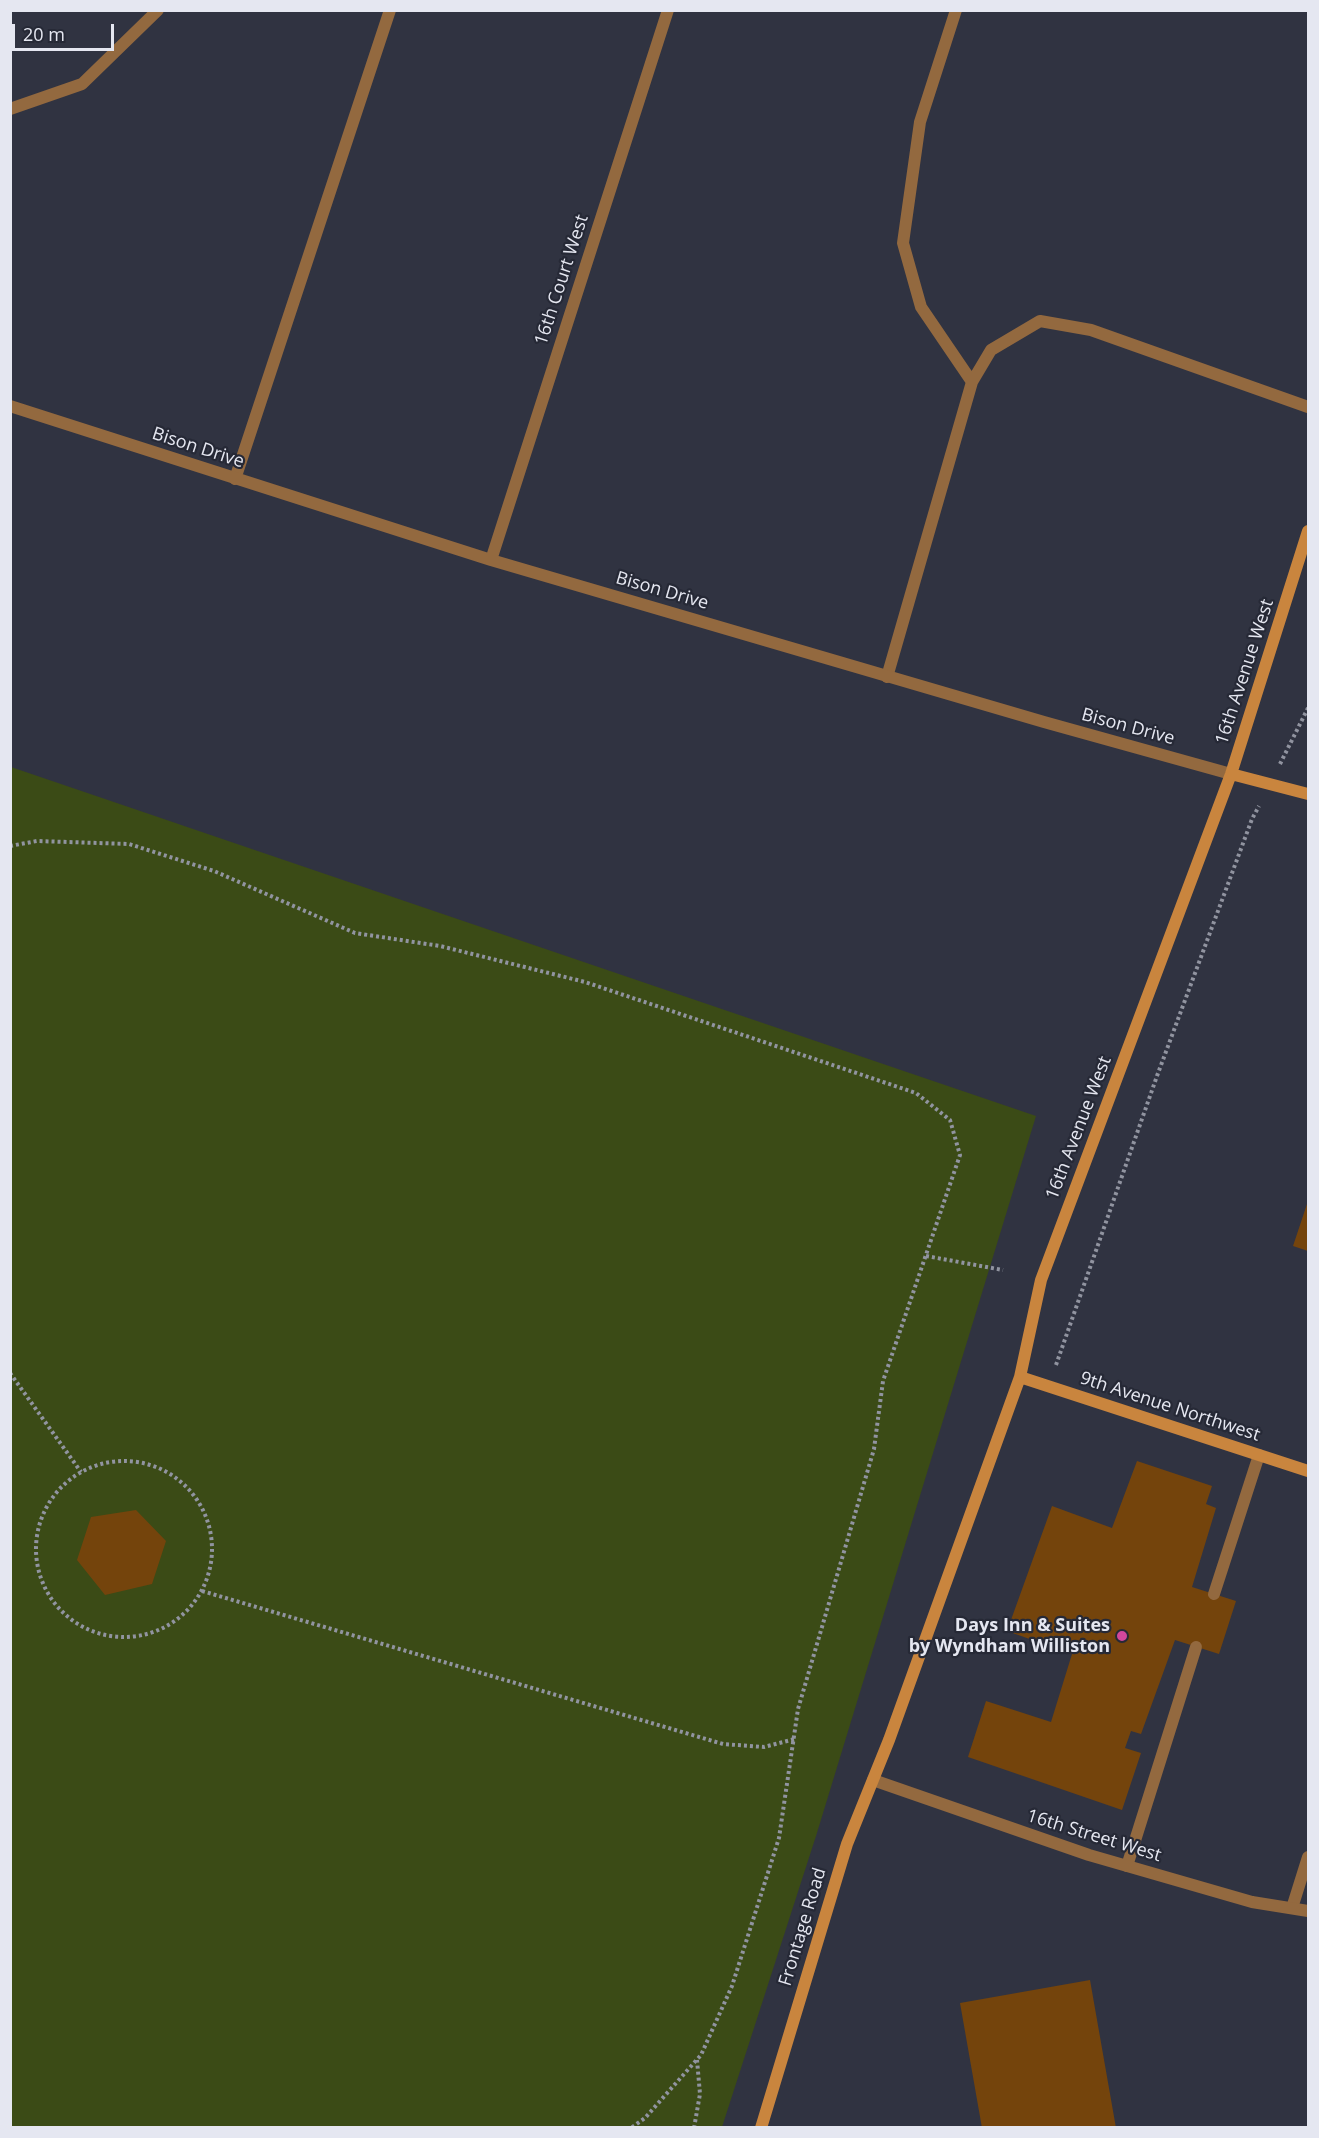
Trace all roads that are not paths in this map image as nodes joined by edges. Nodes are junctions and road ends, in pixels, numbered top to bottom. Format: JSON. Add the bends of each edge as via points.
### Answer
{"nodes":[{"id":1,"x":158,"y":10,"type":"edge"},
{"id":2,"x":390,"y":10,"type":"edge"},
{"id":3,"x":668,"y":10,"type":"edge"},
{"id":4,"x":956,"y":10,"type":"edge"},
{"id":5,"x":10,"y":109,"type":"edge"},
{"id":6,"x":972,"y":382,"type":"junction"},
{"id":7,"x":10,"y":406,"type":"edge"},
{"id":8,"x":1308,"y":407,"type":"edge"},
{"id":9,"x":235,"y":479,"type":"junction"},
{"id":10,"x":1308,"y":531,"type":"edge"},
{"id":11,"x":490,"y":560,"type":"junction"},
{"id":12,"x":887,"y":677,"type":"junction"},
{"id":13,"x":1231,"y":774,"type":"junction"},
{"id":14,"x":1308,"y":794,"type":"edge"},
{"id":15,"x":1020,"y":1377,"type":"junction"},
{"id":16,"x":1259,"y":1455,"type":"junction"},
{"id":17,"x":1308,"y":1471,"type":"edge"},
{"id":18,"x":1214,"y":1594,"type":"dead end"},
{"id":19,"x":1196,"y":1647,"type":"dead end"},
{"id":20,"x":889,"y":1740,"type":"joint"},
{"id":21,"x":873,"y":1780,"type":"junction"},
{"id":22,"x":1308,"y":1857,"type":"edge"},
{"id":23,"x":1126,"y":1866,"type":"junction"},
{"id":24,"x":1292,"y":1908,"type":"junction"},
{"id":25,"x":1308,"y":1911,"type":"edge"},
{"id":26,"x":761,"y":2127,"type":"edge"}],
"edges":[{"from":1,"to":5,"type":"street","via":[[82,84]]},
{"from":2,"to":9,"type":"street"},
{"from":3,"to":11,"type":"street","name":"16th Court West"},
{"from":4,"to":6,"type":"street","via":[[920,122],[903,243],[921,307]]},
{"from":6,"to":8,"type":"street","via":[[992,350],[1040,321],[1091,330]]},
{"from":6,"to":12,"type":"street"},
{"from":7,"to":9,"type":"street","name":"Bison Drive"},
{"from":9,"to":11,"type":"street","name":"Bison Drive"},
{"from":10,"to":13,"type":"street","name":"16th Avenue West"},
{"from":11,"to":12,"type":"street","name":"Bison Drive"},
{"from":12,"to":13,"type":"street","name":"Bison Drive"},
{"from":13,"to":14,"type":"street","name":"Bison Drive"},
{"from":13,"to":15,"type":"street","name":"16th Avenue West","via":[[1041,1280]]},
{"from":15,"to":16,"type":"street","name":"9th Avenue Northwest"},
{"from":15,"to":20,"type":"street","name":"16th Avenue West"},
{"from":16,"to":17,"type":"street","name":"9th Avenue Northwest"},
{"from":16,"to":18,"type":"street"},
{"from":19,"to":23,"type":"street"},
{"from":20,"to":21,"type":"street","name":"Frontage Road"},
{"from":21,"to":23,"type":"street","name":"16th Street West"},
{"from":21,"to":26,"type":"street","name":"Frontage Road","via":[[847,1844]]},
{"from":22,"to":24,"type":"street"},
{"from":23,"to":24,"type":"street","name":"16th Street West","via":[[1252,1902]]},
{"from":24,"to":25,"type":"street","name":"16th Street West"}]}
